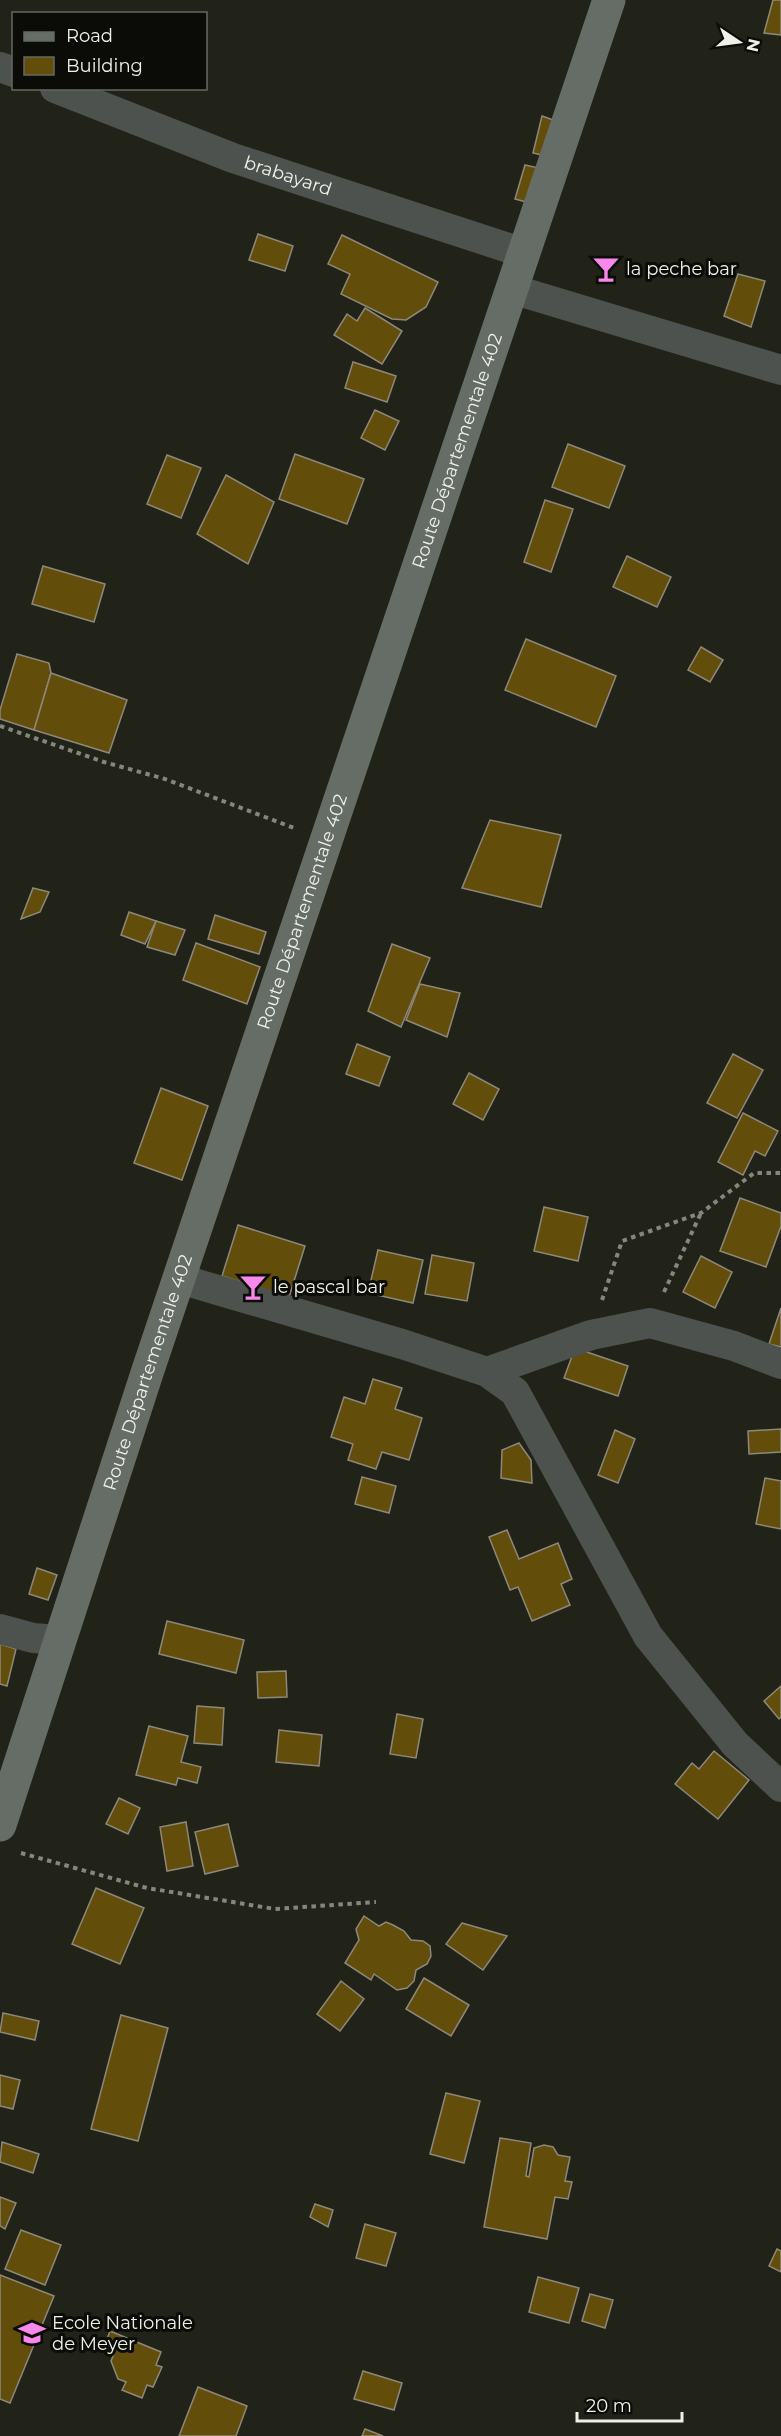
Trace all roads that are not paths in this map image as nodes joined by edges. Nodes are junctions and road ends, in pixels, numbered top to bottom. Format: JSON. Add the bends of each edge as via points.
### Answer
{"nodes":[{"id":1,"x":609,"y":0,"type":"edge"},
{"id":2,"x":60,"y":90,"type":"edge"},
{"id":3,"x":524,"y":253,"type":"junction"},
{"id":4,"x":512,"y":289,"type":"junction"},
{"id":5,"x":781,"y":370,"type":"edge"},
{"id":6,"x":180,"y":1279,"type":"junction"},
{"id":7,"x":781,"y":1364,"type":"edge"},
{"id":8,"x":487,"y":1372,"type":"junction"},
{"id":9,"x":0,"y":1629,"type":"edge"},
{"id":10,"x":60,"y":1640,"type":"junction"},
{"id":11,"x":781,"y":1787,"type":"edge"},
{"id":12,"x":6,"y":1838,"type":"edge"}],
"edges":[{"from":1,"to":3,"type":"main road","name":"Route Départementale 402"},
{"from":2,"to":3,"type":"street","name":"brabayard","via":[[233,158]]},
{"from":3,"to":4,"type":"main road","name":"Route Départementale 402"},
{"from":4,"to":5,"type":"street"},
{"from":4,"to":6,"type":"main road","name":"Route Départementale 402"},
{"from":6,"to":8,"type":"street"},
{"from":6,"to":10,"type":"main road","name":"Route Départementale 402"},
{"from":7,"to":8,"type":"street","via":[[734,1346],[650,1323],[591,1335]]},
{"from":8,"to":11,"type":"street","via":[[515,1392],[648,1636],[735,1744]]},
{"from":9,"to":10,"type":"street"},
{"from":10,"to":12,"type":"main road","name":"Route Départementale 402"}]}
